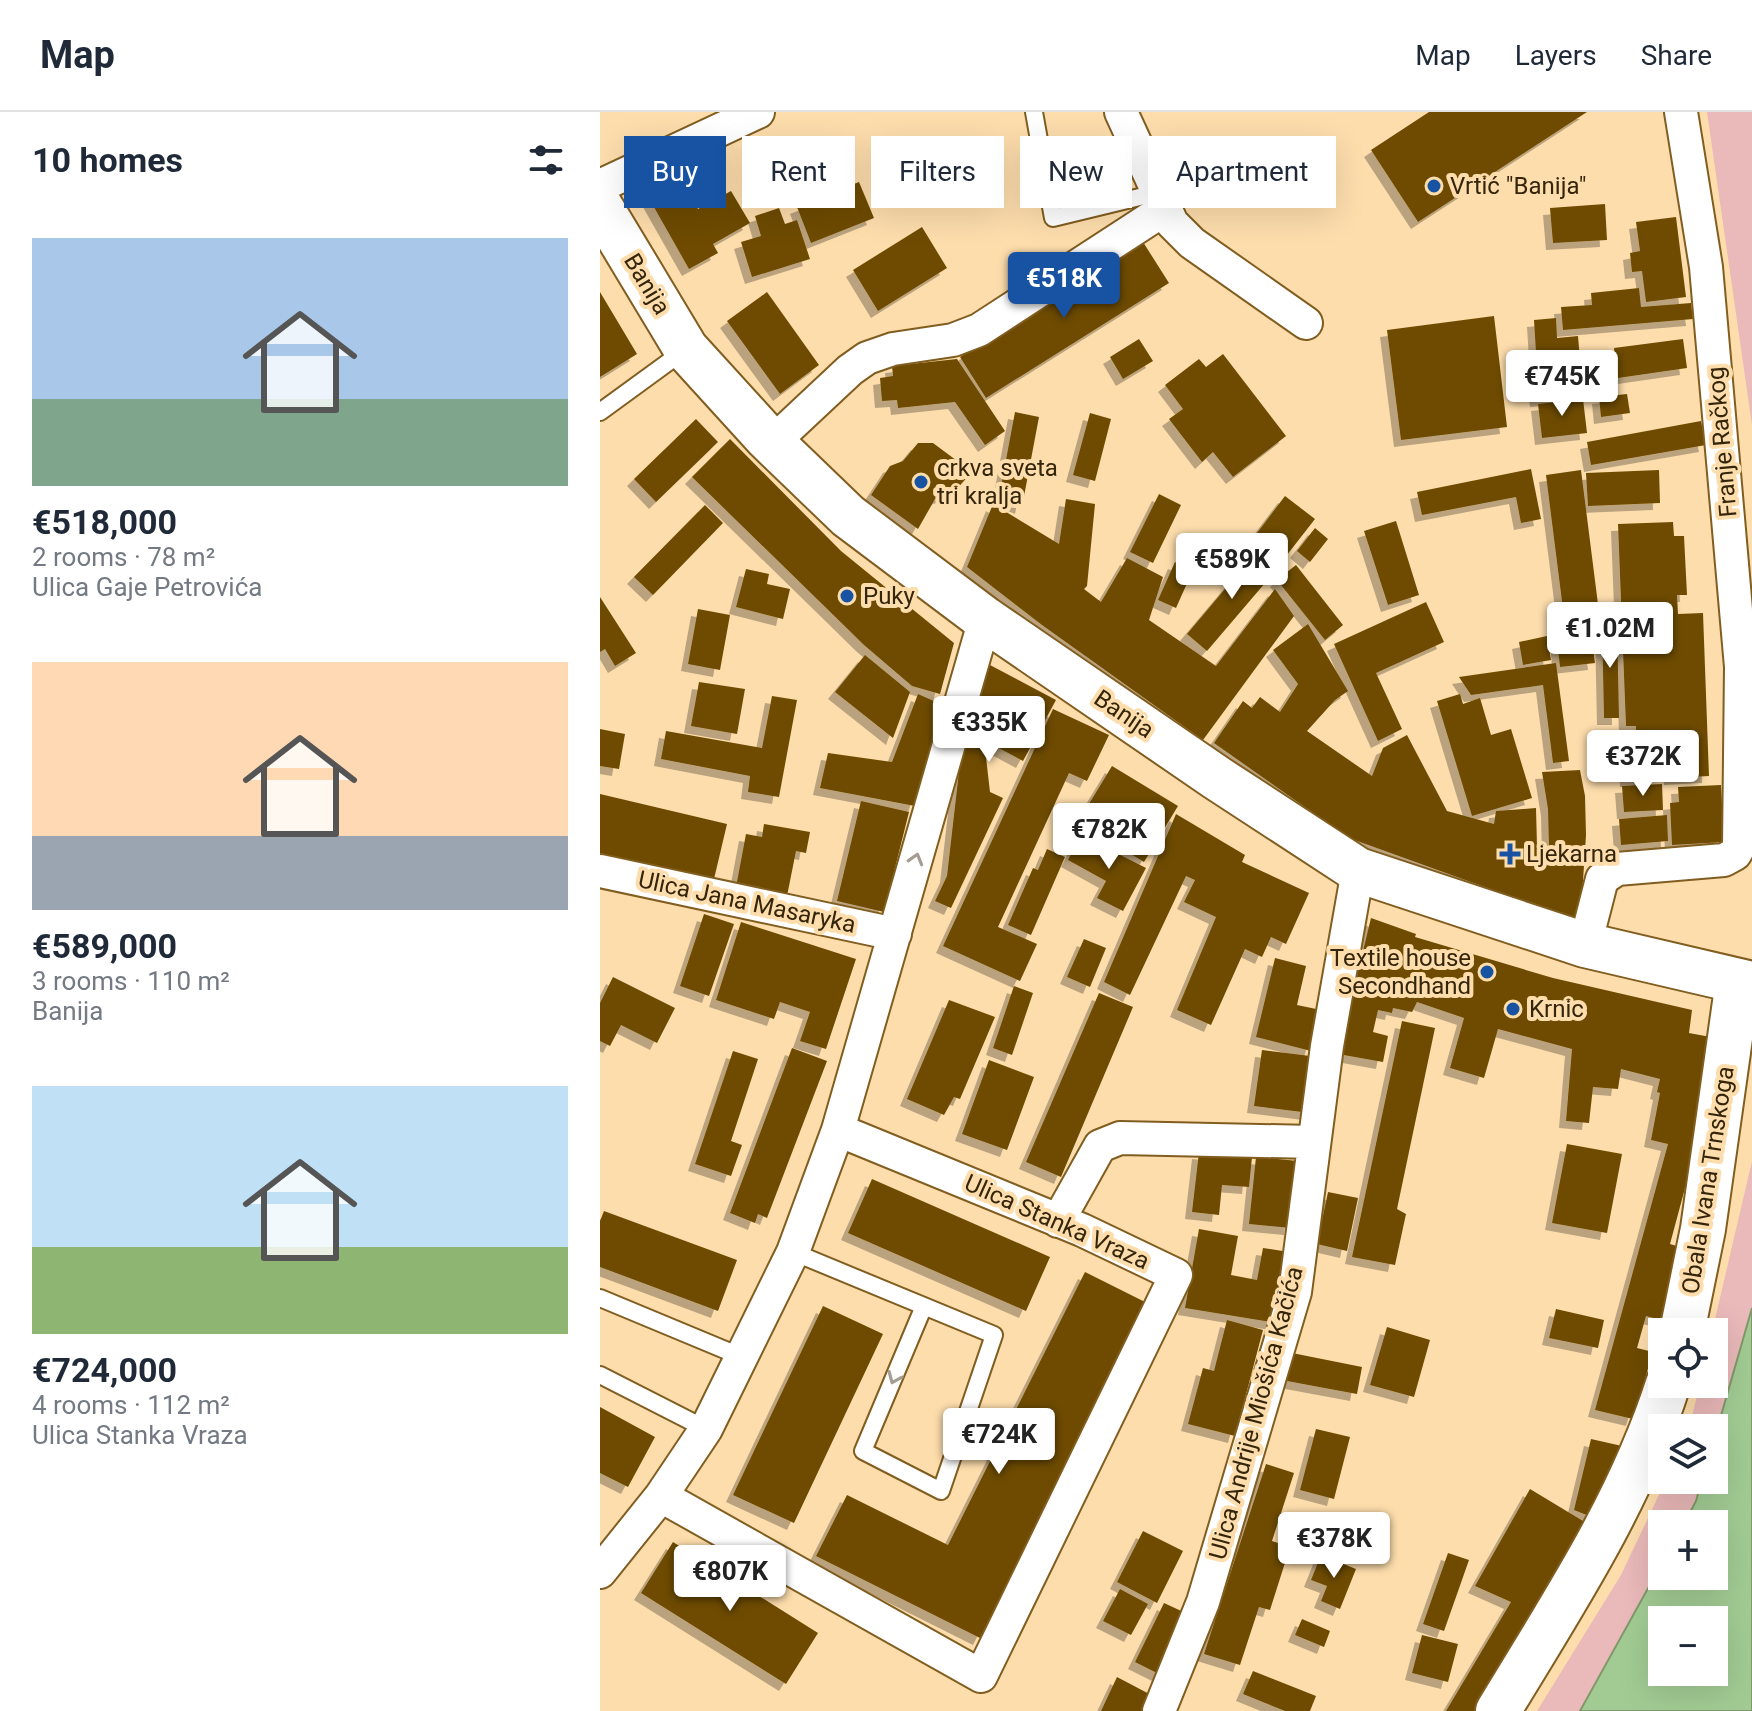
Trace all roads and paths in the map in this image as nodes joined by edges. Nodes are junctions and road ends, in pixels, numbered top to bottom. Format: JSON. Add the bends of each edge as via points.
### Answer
{"nodes":[{"id":1,"x":758,"y":112,"type":"edge"},
{"id":2,"x":1034,"y":112,"type":"edge"},
{"id":3,"x":1121,"y":112,"type":"edge"},
{"id":4,"x":1681,"y":112,"type":"edge"},
{"id":5,"x":1148,"y":174,"type":"edge"},
{"id":6,"x":600,"y":186,"type":"edge"},
{"id":7,"x":1148,"y":203,"type":"edge"},
{"id":8,"x":600,"y":206,"type":"edge"},
{"id":9,"x":1150,"y":208,"type":"edge"},
{"id":10,"x":1164,"y":208,"type":"edge"},
{"id":11,"x":1306,"y":323,"type":"dead end"},
{"id":12,"x":686,"y":349,"type":"junction"},
{"id":13,"x":600,"y":412,"type":"edge"},
{"id":14,"x":772,"y":443,"type":"junction"},
{"id":15,"x":985,"y":619,"type":"junction"},
{"id":16,"x":1358,"y":870,"type":"junction"},
{"id":17,"x":600,"y":871,"type":"edge"},
{"id":18,"x":895,"y":934,"type":"junction"},
{"id":19,"x":1585,"y":945,"type":"junction"},
{"id":20,"x":1745,"y":982,"type":"edge"},
{"id":21,"x":838,"y":1130,"type":"junction"},
{"id":22,"x":1314,"y":1142,"type":"junction"},
{"id":23,"x":1058,"y":1221,"type":"junction"},
{"id":24,"x":793,"y":1252,"type":"junction"},
{"id":25,"x":600,"y":1298,"type":"edge"},
{"id":26,"x":924,"y":1306,"type":"junction"},
{"id":27,"x":1685,"y":1318,"type":"edge"},
{"id":28,"x":742,"y":1357,"type":"junction"},
{"id":29,"x":600,"y":1375,"type":"edge"},
{"id":30,"x":1663,"y":1398,"type":"edge"},
{"id":31,"x":706,"y":1429,"type":"junction"},
{"id":32,"x":661,"y":1496,"type":"junction"},
{"id":33,"x":600,"y":1572,"type":"edge"},
{"id":34,"x":1159,"y":1711,"type":"edge"},
{"id":35,"x":1498,"y":1711,"type":"edge"}],
"edges":[{"from":1,"to":6,"type":"street"},
{"from":2,"to":7,"type":"lane","via":[[1053,218]]},
{"from":3,"to":5,"type":"street"},
{"from":4,"to":19,"type":"street","name":"Franje Račkog","via":[[1706,267],[1741,667],[1739,847],[1724,860],[1608,874],[1602,879]]},
{"from":8,"to":12,"type":"main road","name":"Banija"},
{"from":9,"to":14,"type":"street","via":[[979,330],[867,358]]},
{"from":10,"to":11,"type":"street","via":[[1192,243]]},
{"from":12,"to":13,"type":"lane"},
{"from":12,"to":14,"type":"main road","name":"Banija"},
{"from":14,"to":15,"type":"main road","name":"Banija","via":[[848,516]]},
{"from":15,"to":16,"type":"main road","name":"Banija"},
{"from":18,"to":15,"type":"street","one_way":true},
{"from":16,"to":19,"type":"main road","name":"Banija"},
{"from":16,"to":22,"type":"street","name":"Ulica Andrije Miošića Kačića"},
{"from":17,"to":18,"type":"street","name":"Ulica Jana Masaryka"},
{"from":18,"to":21,"type":"street"},
{"from":19,"to":20,"type":"main road","name":"Banija"},
{"from":20,"to":27,"type":"main road","name":"Obala Ivana Trnskoga"},
{"from":21,"to":23,"type":"street","name":"Ulica Stanka Vraza"},
{"from":21,"to":24,"type":"street"},
{"from":22,"to":23,"type":"street","via":[[1120,1138],[1100,1146]]},
{"from":22,"to":34,"type":"street","name":"Ulica Andrije Miošića Kačića","via":[[1295,1292],[1203,1602]]},
{"from":23,"to":32,"type":"street","name":"Ulica Stanka Vraza","via":[[1176,1275],[981,1676]]},
{"from":24,"to":26,"type":"lane"},
{"from":24,"to":28,"type":"street"},
{"from":25,"to":28,"type":"lane"},
{"from":26,"to":26,"type":"lane","one_way":true,"via":[[863,1451],[941,1491],[994,1335]]},
{"from":28,"to":31,"type":"street"},
{"from":29,"to":31,"type":"lane"},
{"from":30,"to":35,"type":"main road","via":[[1633,1478],[1599,1546]]},
{"from":31,"to":32,"type":"street"},
{"from":32,"to":33,"type":"street"}]}
